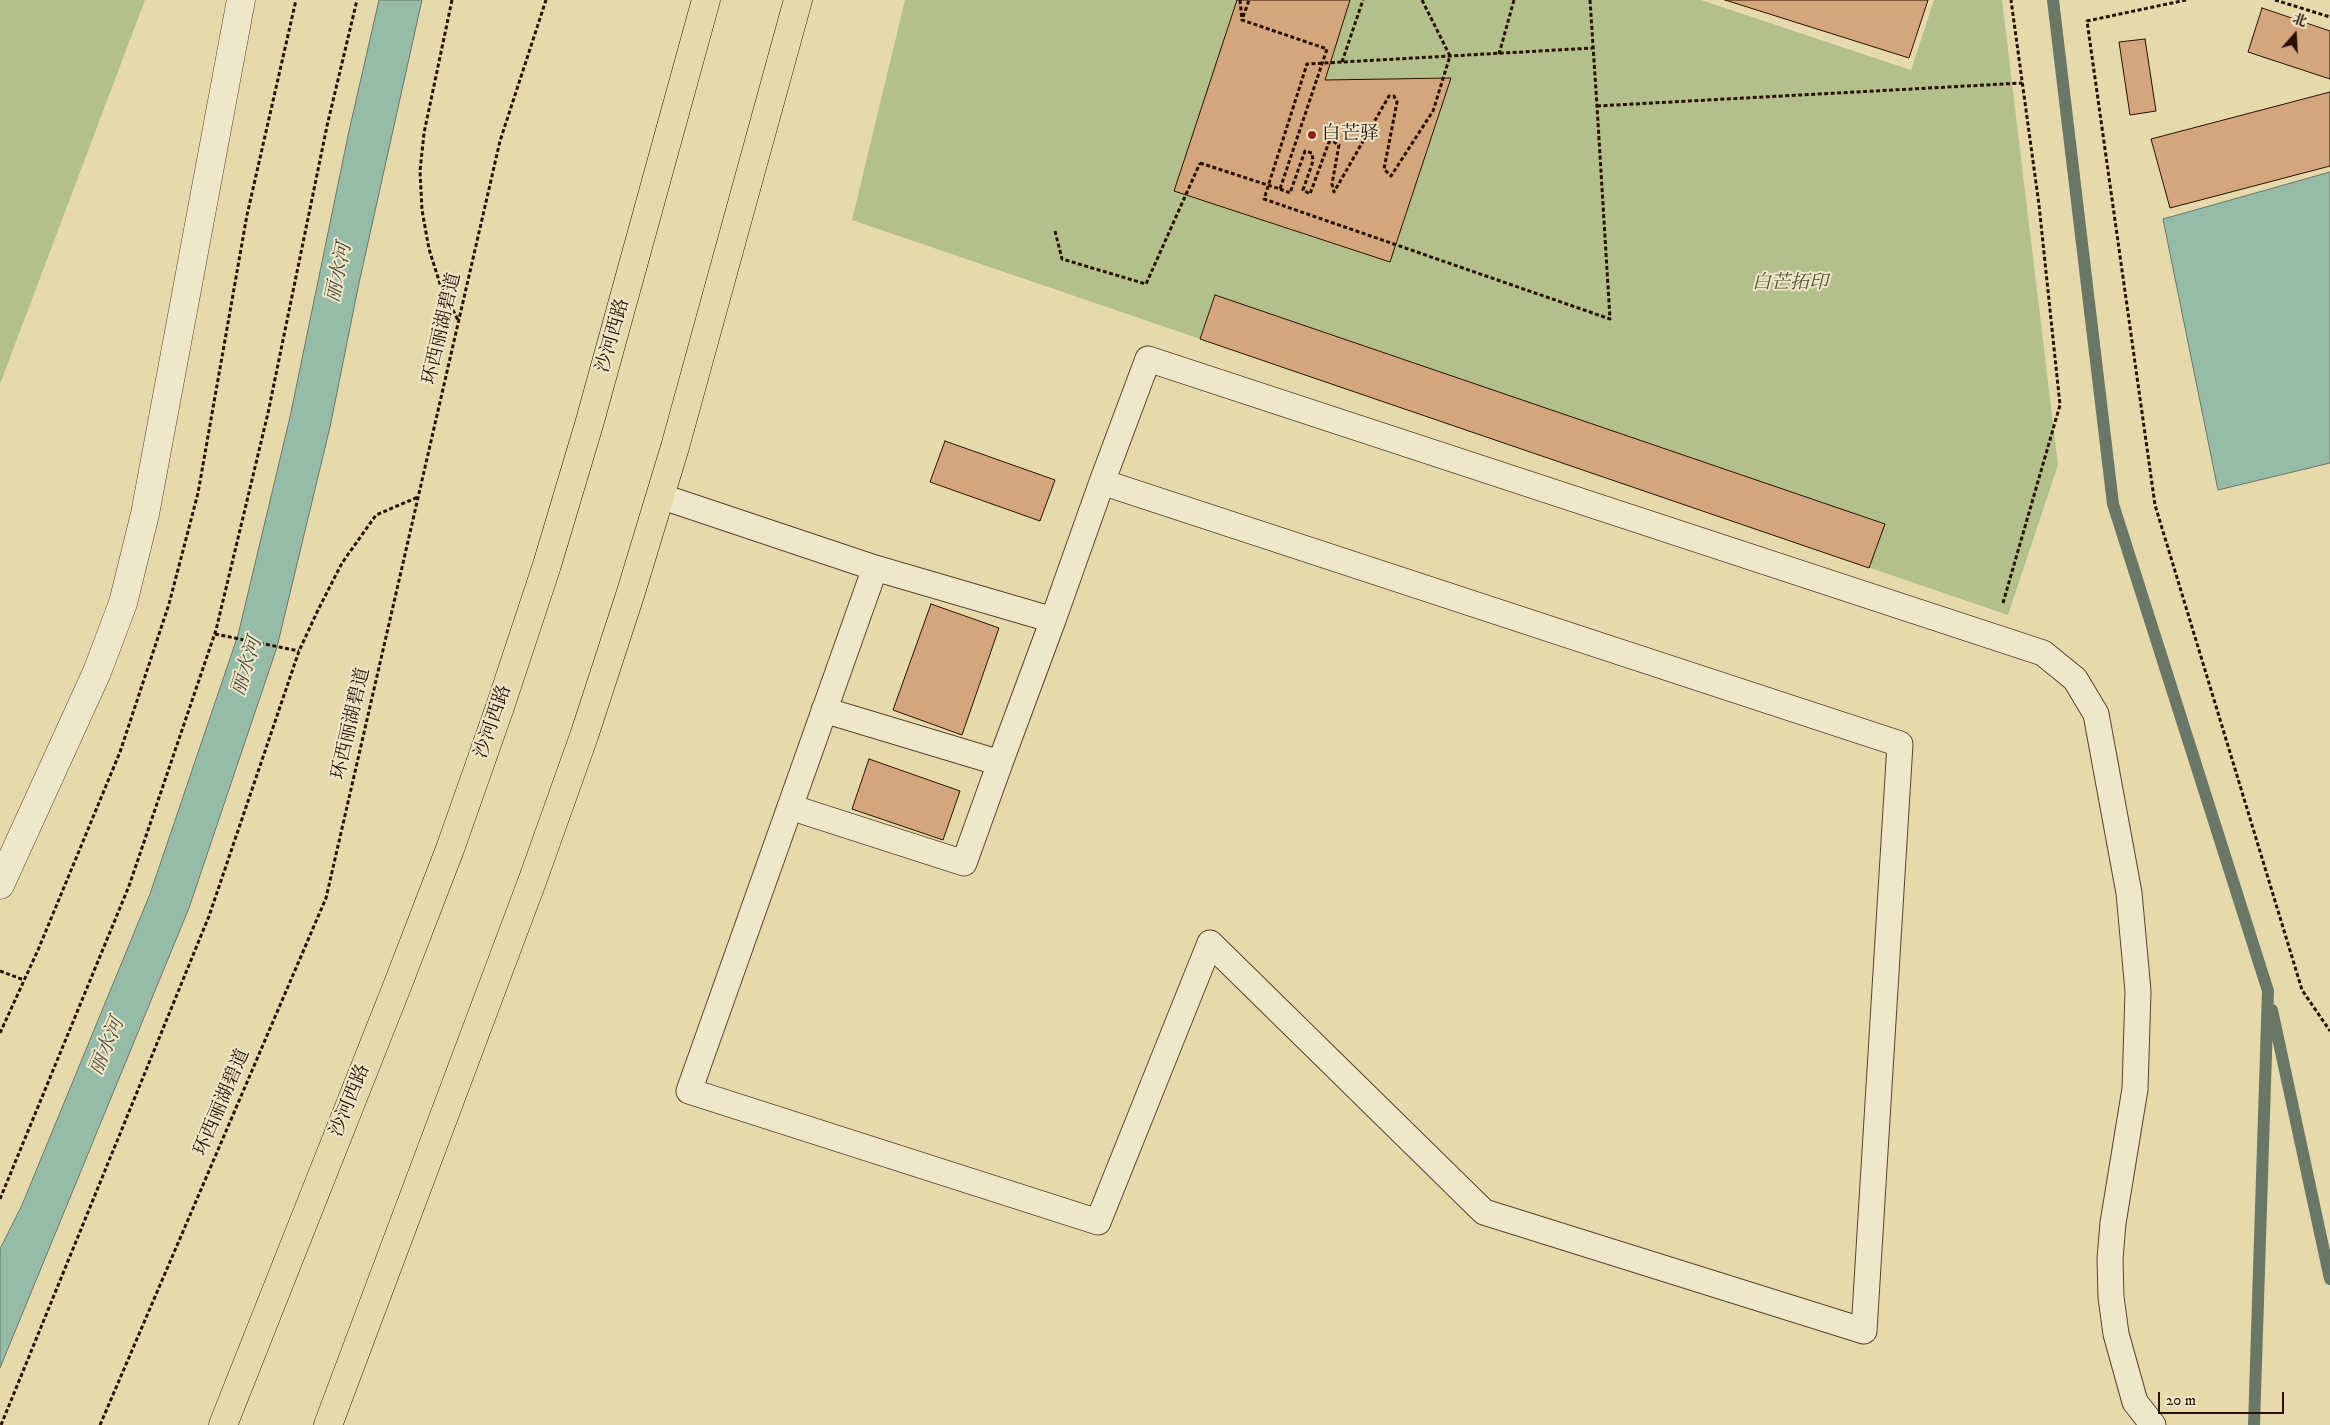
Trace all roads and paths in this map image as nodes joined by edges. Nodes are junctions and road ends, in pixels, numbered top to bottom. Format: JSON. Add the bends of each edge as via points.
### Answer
{"nodes":[{"id":1,"x":241,"y":0,"type":"edge"},
{"id":2,"x":356,"y":0,"type":"edge"},
{"id":3,"x":452,"y":0,"type":"edge"},
{"id":4,"x":546,"y":0,"type":"edge"},
{"id":5,"x":706,"y":0,"type":"edge"},
{"id":6,"x":798,"y":0,"type":"edge"},
{"id":7,"x":1240,"y":0,"type":"edge"},
{"id":8,"x":1249,"y":0,"type":"edge"},
{"id":9,"x":1363,"y":0,"type":"edge"},
{"id":10,"x":1422,"y":0,"type":"edge"},
{"id":11,"x":1514,"y":0,"type":"edge"},
{"id":12,"x":1590,"y":0,"type":"edge"},
{"id":13,"x":2011,"y":0,"type":"edge"},
{"id":14,"x":2186,"y":0,"type":"edge"},
{"id":15,"x":2275,"y":0,"type":"edge"},
{"id":16,"x":2330,"y":16,"type":"edge"},
{"id":17,"x":1242,"y":20,"type":"junction"},
{"id":18,"x":1593,"y":48,"type":"junction"},
{"id":19,"x":1499,"y":54,"type":"junction"},
{"id":20,"x":1450,"y":56,"type":"junction"},
{"id":21,"x":1342,"y":62,"type":"junction"},
{"id":22,"x":2022,"y":82,"type":"junction"},
{"id":23,"x":1597,"y":106,"type":"junction"},
{"id":24,"x":1280,"y":189,"type":"junction"},
{"id":25,"x":1055,"y":231,"type":"dead end"},
{"id":26,"x":459,"y":322,"type":"junction"},
{"id":27,"x":1102,"y":482,"type":"junction"},
{"id":28,"x":660,"y":496,"type":"junction"},
{"id":29,"x":418,"y":497,"type":"junction"},
{"id":30,"x":874,"y":568,"type":"junction"},
{"id":31,"x":1053,"y":620,"type":"junction"},
{"id":32,"x":215,"y":634,"type":"junction"},
{"id":33,"x":1994,"y":637,"type":"junction"},
{"id":34,"x":299,"y":651,"type":"junction"},
{"id":35,"x":824,"y":710,"type":"junction"},
{"id":36,"x":1000,"y":763,"type":"junction"},
{"id":37,"x":790,"y":807,"type":"junction"},
{"id":38,"x":0,"y":885,"type":"edge"},
{"id":39,"x":0,"y":971,"type":"edge"},
{"id":40,"x":24,"y":980,"type":"dead end"},
{"id":41,"x":2330,"y":1030,"type":"edge"},
{"id":42,"x":0,"y":1199,"type":"edge"},
{"id":43,"x":1,"y":1425,"type":"edge"},
{"id":44,"x":100,"y":1425,"type":"edge"},
{"id":45,"x":223,"y":1425,"type":"edge"},
{"id":46,"x":328,"y":1425,"type":"edge"},
{"id":47,"x":2153,"y":1425,"type":"edge"}],
"edges":[{"from":1,"to":38,"type":"street","via":[[145,514],[123,603],[97,672]]},
{"from":2,"to":32,"type":"path","via":[[268,413]]},
{"from":3,"to":26,"type":"path","via":[[424,133],[420,171],[429,249],[441,287]]},
{"from":4,"to":26,"type":"path","name":"环西丽湖碧道","via":[[500,141]]},
{"from":5,"to":45,"type":"main road","name":"沙河西路","via":[[590,421],[500,707],[450,849]]},
{"from":6,"to":28,"type":"main road"},
{"from":7,"to":17,"type":"path"},
{"from":8,"to":17,"type":"path","bridge":true},
{"from":9,"to":21,"type":"path"},
{"from":10,"to":20,"type":"path"},
{"from":11,"to":19,"type":"path"},
{"from":12,"to":18,"type":"path"},
{"from":13,"to":22,"type":"path"},
{"from":14,"to":41,"type":"path","via":[[2087,21],[2155,505],[2302,990]]},
{"from":15,"to":16,"type":"path"},
{"from":17,"to":24,"type":"path","bridge":true,"via":[[1327,49]]},
{"from":18,"to":19,"type":"path"},
{"from":18,"to":23,"type":"path"},
{"from":19,"to":20,"type":"path"},
{"from":20,"to":21,"type":"path"},
{"from":20,"to":24,"type":"path","via":[[1433,111],[1391,176],[1384,169],[1397,102],[1394,96],[1389,96],[1334,192],[1332,184],[1339,145],[1334,142],[1329,142],[1310,194],[1303,190],[1313,160],[1312,153],[1305,150],[1290,194]]},
{"from":21,"to":23,"type":"path","via":[[1307,64],[1264,199],[1610,319]]},
{"from":22,"to":23,"type":"path"},
{"from":22,"to":33,"type":"path","via":[[2060,404]]},
{"from":24,"to":25,"type":"path","bridge":true,"via":[[1200,163],[1146,284],[1062,259]]},
{"from":26,"to":29,"type":"path","name":"环西丽湖碧道"},
{"from":27,"to":31,"type":"lane"},
{"from":27,"to":33,"type":"lane","via":[[1148,359]]},
{"from":27,"to":37,"type":"lane","via":[[1900,744],[1864,1331],[1484,1212],[1210,943],[1098,1222],[689,1091]]},
{"from":28,"to":30,"type":"lane"},
{"from":28,"to":46,"type":"main road","via":[[593,709],[533,879]]},
{"from":29,"to":34,"type":"path","via":[[376,515],[342,563]]},
{"from":29,"to":44,"type":"path","name":"环西丽湖碧道","via":[[326,898]]},
{"from":30,"to":31,"type":"lane"},
{"from":30,"to":35,"type":"lane"},
{"from":31,"to":36,"type":"lane"},
{"from":32,"to":34,"type":"path"},
{"from":32,"to":42,"type":"path","via":[[129,886]]},
{"from":33,"to":47,"type":"lane","via":[[2043,654],[2075,679],[2096,714],[2129,893],[2138,991],[2135,1089],[2113,1223],[2111,1297],[2116,1334],[2135,1402]]},
{"from":34,"to":43,"type":"path","via":[[209,916]]},
{"from":35,"to":36,"type":"lane"},
{"from":35,"to":37,"type":"lane"},
{"from":36,"to":37,"type":"lane","via":[[964,863]]},
{"from":39,"to":40,"type":"path"}]}
